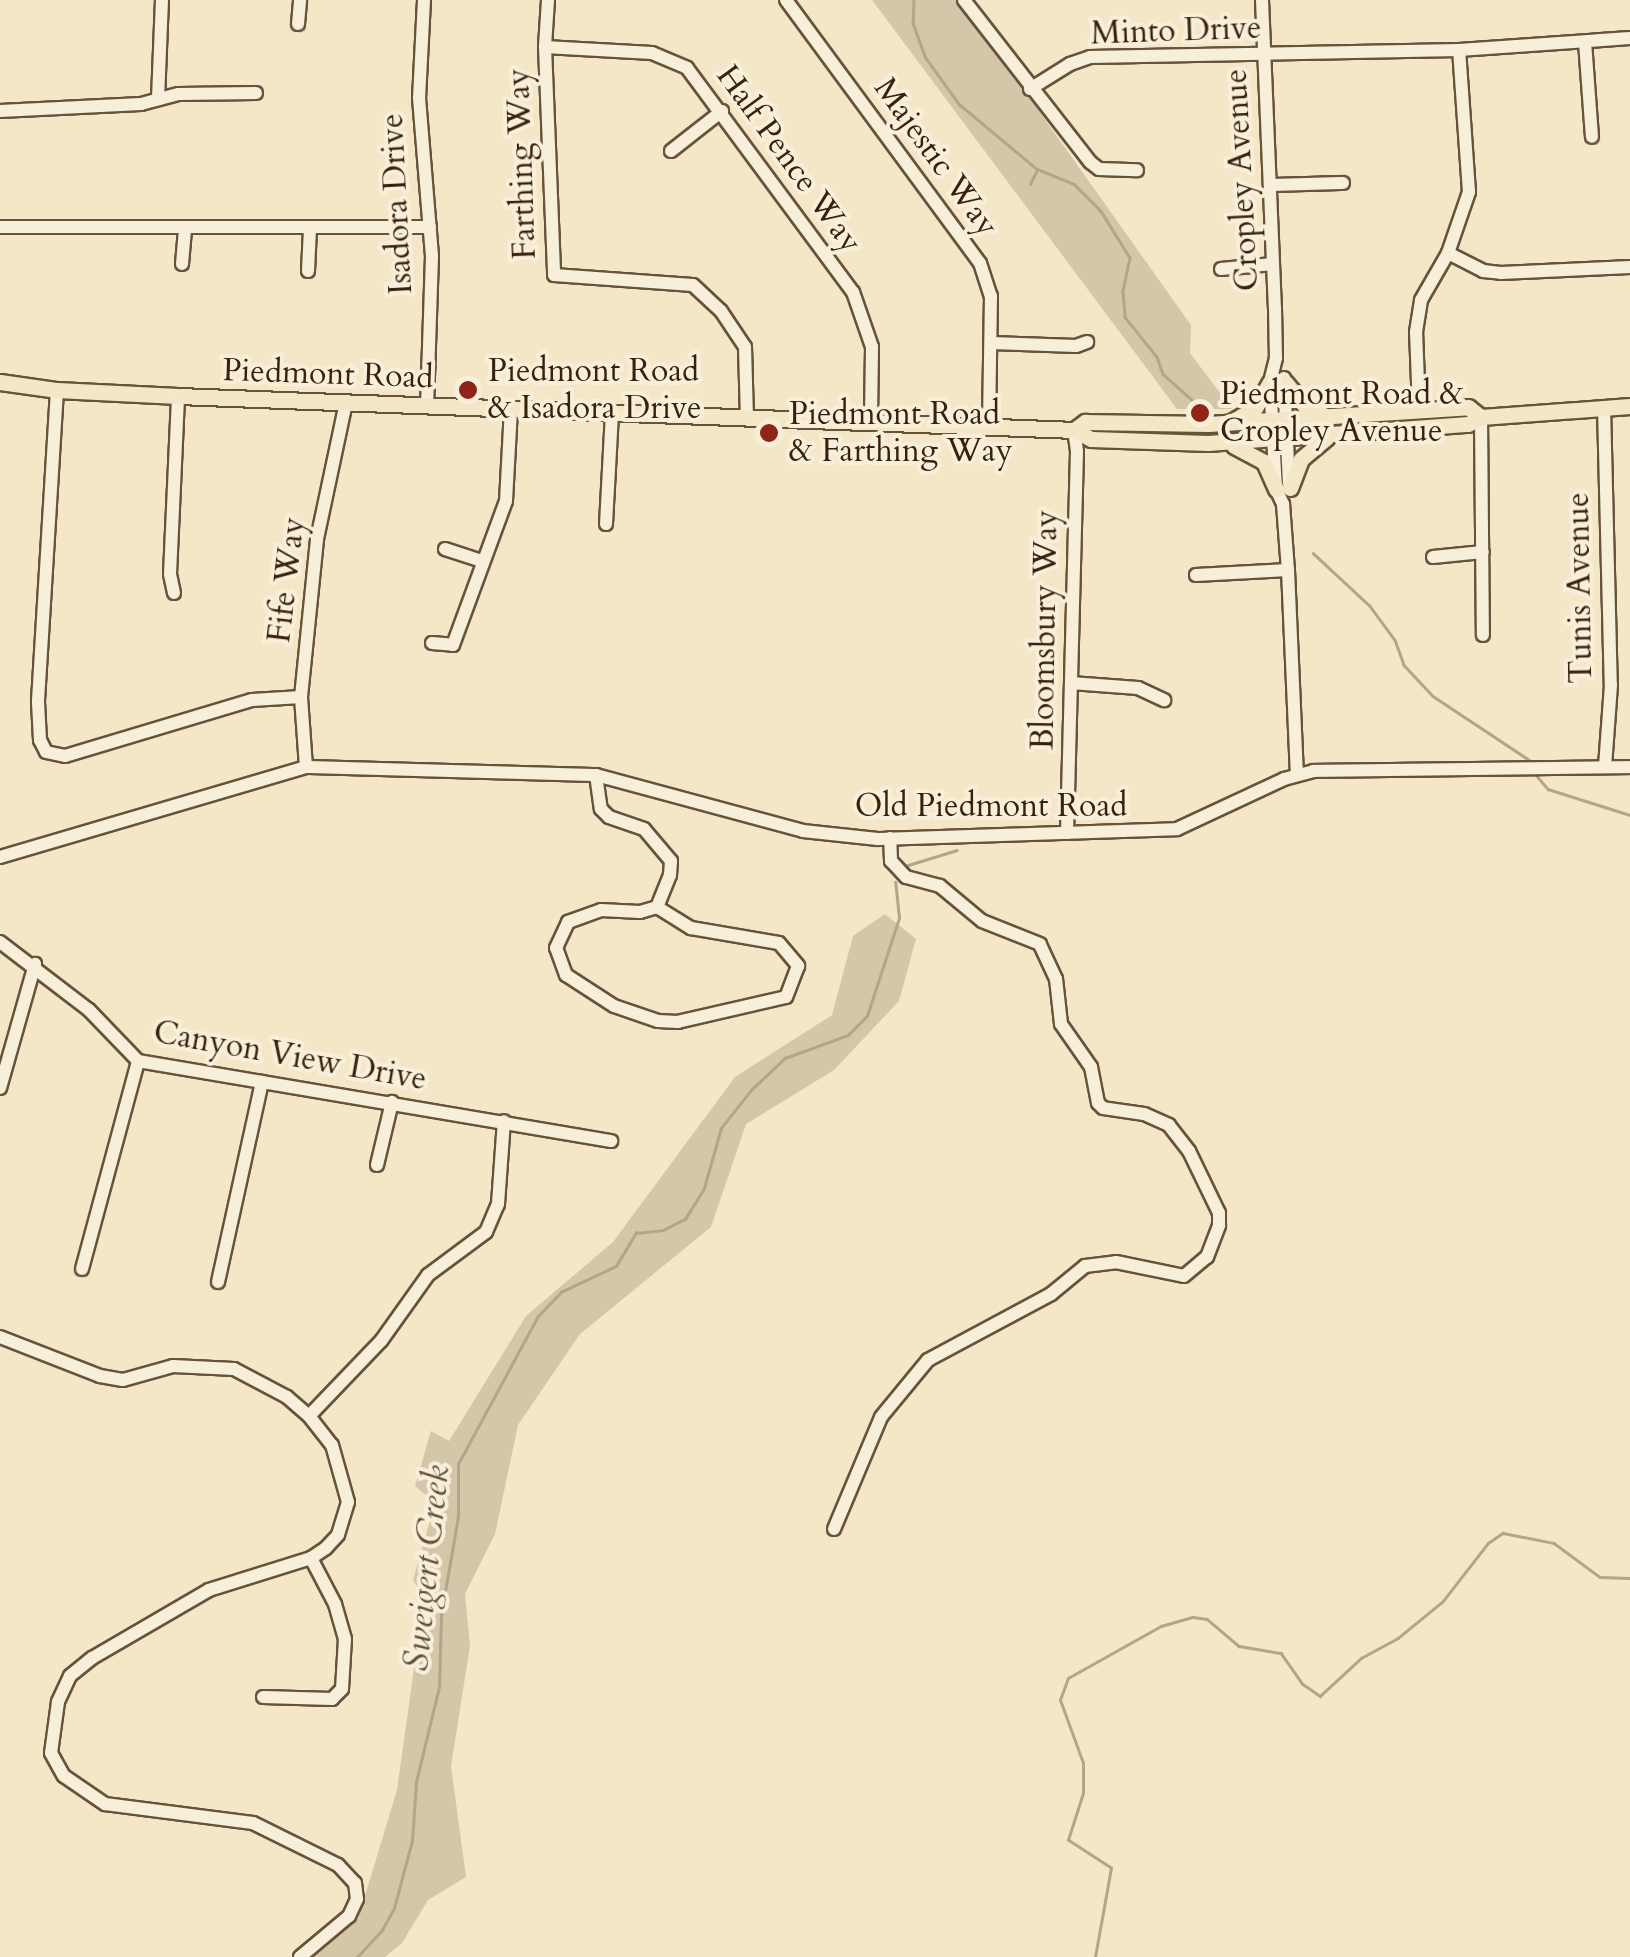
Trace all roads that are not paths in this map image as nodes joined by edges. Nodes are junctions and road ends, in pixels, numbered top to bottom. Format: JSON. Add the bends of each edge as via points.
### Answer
{"nodes":[{"id":1,"x":162,"y":0,"type":"edge"},
{"id":2,"x":300,"y":0,"type":"edge"},
{"id":3,"x":424,"y":0,"type":"edge"},
{"id":4,"x":548,"y":0,"type":"edge"},
{"id":5,"x":786,"y":0,"type":"edge"},
{"id":6,"x":964,"y":0,"type":"edge"},
{"id":7,"x":1262,"y":0,"type":"edge"},
{"id":8,"x":298,"y":24,"type":"dead end"},
{"id":9,"x":1630,"y":38,"type":"edge"},
{"id":10,"x":1585,"y":42,"type":"junction"},
{"id":11,"x":545,"y":47,"type":"junction"},
{"id":12,"x":1459,"y":50,"type":"junction"},
{"id":13,"x":1264,"y":56,"type":"junction"},
{"id":14,"x":1030,"y":89,"type":"junction"},
{"id":15,"x":256,"y":93,"type":"dead end"},
{"id":16,"x":158,"y":99,"type":"junction"},
{"id":17,"x":0,"y":111,"type":"edge"},
{"id":18,"x":722,"y":112,"type":"junction"},
{"id":19,"x":1592,"y":136,"type":"dead end"},
{"id":20,"x":671,"y":151,"type":"dead end"},
{"id":21,"x":1137,"y":170,"type":"dead end"},
{"id":22,"x":1343,"y":183,"type":"dead end"},
{"id":23,"x":1270,"y":186,"type":"junction"},
{"id":24,"x":0,"y":228,"type":"edge"},
{"id":25,"x":310,"y":228,"type":"junction"},
{"id":26,"x":430,"y":228,"type":"junction"},
{"id":27,"x":185,"y":229,"type":"junction"},
{"id":28,"x":1448,"y":253,"type":"junction"},
{"id":29,"x":182,"y":264,"type":"dead end"},
{"id":30,"x":1273,"y":264,"type":"junction"},
{"id":31,"x":1630,"y":267,"type":"edge"},
{"id":32,"x":1221,"y":269,"type":"dead end"},
{"id":33,"x":308,"y":271,"type":"dead end"},
{"id":34,"x":1088,"y":342,"type":"dead end"},
{"id":35,"x":992,"y":343,"type":"junction"},
{"id":36,"x":0,"y":382,"type":"edge"},
{"id":37,"x":1278,"y":382,"type":"junction"},
{"id":38,"x":57,"y":390,"type":"junction"},
{"id":39,"x":178,"y":396,"type":"junction"},
{"id":40,"x":346,"y":402,"type":"junction"},
{"id":41,"x":427,"y":405,"type":"junction"},
{"id":42,"x":1630,"y":406,"type":"edge"},
{"id":43,"x":1604,"y":407,"type":"junction"},
{"id":44,"x":511,"y":408,"type":"junction"},
{"id":45,"x":1420,"y":409,"type":"junction"},
{"id":46,"x":612,"y":413,"type":"junction"},
{"id":47,"x":748,"y":417,"type":"junction"},
{"id":48,"x":1481,"y":417,"type":"junction"},
{"id":49,"x":871,"y":422,"type":"junction"},
{"id":50,"x":1228,"y":423,"type":"junction"},
{"id":51,"x":989,"y":426,"type":"junction"},
{"id":52,"x":1332,"y":426,"type":"junction"},
{"id":53,"x":1280,"y":429,"type":"junction"},
{"id":54,"x":1074,"y":430,"type":"junction"},
{"id":55,"x":1226,"y":443,"type":"junction"},
{"id":56,"x":1283,"y":494,"type":"junction"},
{"id":57,"x":606,"y":524,"type":"dead end"},
{"id":58,"x":446,"y":549,"type":"dead end"},
{"id":59,"x":1482,"y":552,"type":"junction"},
{"id":60,"x":1432,"y":557,"type":"dead end"},
{"id":61,"x":483,"y":561,"type":"junction"},
{"id":62,"x":1288,"y":570,"type":"junction"},
{"id":63,"x":1196,"y":575,"type":"dead end"},
{"id":64,"x":174,"y":593,"type":"dead end"},
{"id":65,"x":1484,"y":635,"type":"dead end"},
{"id":66,"x":432,"y":643,"type":"dead end"},
{"id":67,"x":1071,"y":683,"type":"junction"},
{"id":68,"x":301,"y":697,"type":"junction"},
{"id":69,"x":1164,"y":700,"type":"dead end"},
{"id":70,"x":306,"y":767,"type":"junction"},
{"id":71,"x":1605,"y":767,"type":"junction"},
{"id":72,"x":1630,"y":767,"type":"edge"},
{"id":73,"x":1297,"y":774,"type":"junction"},
{"id":74,"x":596,"y":775,"type":"junction"},
{"id":75,"x":1068,"y":833,"type":"junction"},
{"id":76,"x":890,"y":838,"type":"junction"},
{"id":77,"x":0,"y":857,"type":"edge"},
{"id":78,"x":657,"y":908,"type":"junction"},
{"id":79,"x":0,"y":942,"type":"edge"},
{"id":80,"x":35,"y":964,"type":"junction"},
{"id":81,"x":138,"y":1061,"type":"junction"},
{"id":82,"x":262,"y":1082,"type":"junction"},
{"id":83,"x":0,"y":1088,"type":"edge"},
{"id":84,"x":392,"y":1102,"type":"junction"},
{"id":85,"x":504,"y":1121,"type":"junction"},
{"id":86,"x":611,"y":1141,"type":"dead end"},
{"id":87,"x":377,"y":1165,"type":"dead end"},
{"id":88,"x":82,"y":1269,"type":"dead end"},
{"id":89,"x":218,"y":1282,"type":"dead end"},
{"id":90,"x":0,"y":1337,"type":"edge"},
{"id":91,"x":310,"y":1416,"type":"junction"},
{"id":92,"x":834,"y":1530,"type":"dead end"},
{"id":93,"x":312,"y":1558,"type":"junction"},
{"id":94,"x":262,"y":1697,"type":"dead end"},
{"id":95,"x":300,"y":1957,"type":"edge"}],
"edges":[{"from":1,"to":16,"type":"street"},
{"from":2,"to":8,"type":"street"},
{"from":3,"to":26,"type":"street","name":"Isadora Drive","via":[[419,98]]},
{"from":4,"to":11,"type":"street","name":"Farthing Way"},
{"from":5,"to":35,"type":"street","name":"Majestic Way","via":[[980,263],[991,296]]},
{"from":6,"to":14,"type":"street"},
{"from":7,"to":13,"type":"street","name":"Cropley Avenue"},
{"from":9,"to":10,"type":"street","name":"Minto Drive"},
{"from":10,"to":12,"type":"street","name":"Minto Drive"},
{"from":10,"to":19,"type":"street"},
{"from":11,"to":18,"type":"street","name":"Half Pence Way","via":[[652,54],[687,68]]},
{"from":11,"to":47,"type":"street","name":"Farthing Way","via":[[554,274],[693,285],[745,346]]},
{"from":12,"to":13,"type":"street","name":"Minto Drive"},
{"from":12,"to":28,"type":"street","via":[[1468,192]]},
{"from":13,"to":14,"type":"street","name":"Minto Drive","via":[[1090,57]]},
{"from":13,"to":23,"type":"street","name":"Cropley Avenue"},
{"from":14,"to":21,"type":"street","via":[[1099,169]]},
{"from":15,"to":16,"type":"street"},
{"from":16,"to":17,"type":"street"},
{"from":18,"to":20,"type":"street"},
{"from":18,"to":49,"type":"street","name":"Half Pence Way","via":[[853,292],[872,347]]},
{"from":22,"to":23,"type":"street"},
{"from":23,"to":30,"type":"street","name":"Cropley Avenue"},
{"from":24,"to":27,"type":"street"},
{"from":25,"to":26,"type":"street"},
{"from":25,"to":27,"type":"street"},
{"from":25,"to":33,"type":"street"},
{"from":26,"to":41,"type":"street","name":"Isadora Drive"},
{"from":27,"to":29,"type":"street"},
{"from":28,"to":31,"type":"street","via":[[1501,273]]},
{"from":28,"to":45,"type":"street","via":[[1421,300]]},
{"from":30,"to":32,"type":"street"},
{"from":30,"to":37,"type":"street","name":"Cropley Avenue"},
{"from":34,"to":35,"type":"street"},
{"from":35,"to":51,"type":"street","name":"Majestic Way"},
{"from":36,"to":38,"type":"main road","name":"Piedmont Road"},
{"from":37,"to":50,"type":"main road","via":[[1255,408]]},
{"from":37,"to":52,"type":"main road"},
{"from":37,"to":53,"type":"street","name":"Cropley Avenue"},
{"from":38,"to":39,"type":"main road","name":"Piedmont Road"},
{"from":38,"to":68,"type":"street","via":[[38,702],[46,752],[64,756],[252,700]]},
{"from":39,"to":40,"type":"main road","name":"Piedmont Road"},
{"from":39,"to":64,"type":"street"},
{"from":40,"to":41,"type":"main road","name":"Piedmont Road"},
{"from":40,"to":68,"type":"street","name":"Fife Way","via":[[317,539]]},
{"from":41,"to":44,"type":"main road","name":"Piedmont Road"},
{"from":42,"to":43,"type":"main road","name":"Piedmont Road"},
{"from":43,"to":48,"type":"main road","name":"Piedmont Road"},
{"from":43,"to":71,"type":"street","name":"Tunis Avenue","via":[[1611,685]]},
{"from":44,"to":46,"type":"main road","name":"Piedmont Road"},
{"from":44,"to":61,"type":"street","via":[[506,500]]},
{"from":45,"to":48,"type":"main road","name":"Piedmont Road","via":[[1468,408]]},
{"from":45,"to":52,"type":"main road","name":"Piedmont Road"},
{"from":46,"to":47,"type":"main road","name":"Piedmont Road"},
{"from":46,"to":57,"type":"street"},
{"from":47,"to":49,"type":"main road","name":"Piedmont Road"},
{"from":48,"to":52,"type":"main road","name":"Piedmont Road","via":[[1468,424]]},
{"from":48,"to":59,"type":"street"},
{"from":49,"to":51,"type":"main road","name":"Piedmont Road"},
{"from":50,"to":53,"type":"main road","name":"Piedmont Road"},
{"from":50,"to":54,"type":"main road","name":"Piedmont Road","via":[[1085,422]]},
{"from":51,"to":54,"type":"main road","name":"Piedmont Road"},
{"from":52,"to":53,"type":"main road","name":"Piedmont Road"},
{"from":52,"to":56,"type":"main road","via":[[1307,451]]},
{"from":53,"to":55,"type":"main road","name":"Piedmont Road"},
{"from":53,"to":56,"type":"street","name":"Cropley Avenue"},
{"from":54,"to":55,"type":"main road","name":"Piedmont Road","via":[[1091,438]]},
{"from":54,"to":67,"type":"street","name":"Bloomsbury Way"},
{"from":55,"to":56,"type":"main road","via":[[1264,462]]},
{"from":56,"to":62,"type":"street","name":"Cropley Avenue"},
{"from":58,"to":61,"type":"street"},
{"from":59,"to":60,"type":"street"},
{"from":59,"to":65,"type":"street"},
{"from":61,"to":66,"type":"street","via":[[452,645]]},
{"from":62,"to":63,"type":"street"},
{"from":62,"to":73,"type":"street","name":"Cropley Avenue"},
{"from":67,"to":69,"type":"street","via":[[1138,688]]},
{"from":67,"to":75,"type":"street","name":"Bloomsbury Way"},
{"from":68,"to":70,"type":"street","name":"Fife Way"},
{"from":70,"to":74,"type":"street","name":"Old Piedmont Road"},
{"from":70,"to":77,"type":"street","name":"Old Piedmont Road"},
{"from":71,"to":72,"type":"street","name":"Old Piedmont Road"},
{"from":71,"to":73,"type":"street","name":"Old Piedmont Road"},
{"from":73,"to":75,"type":"street","name":"Old Piedmont Road","via":[[1177,829]]},
{"from":74,"to":76,"type":"street","name":"Old Piedmont Road","via":[[803,831]]},
{"from":74,"to":78,"type":"street","via":[[602,809],[644,829],[670,860]]},
{"from":75,"to":76,"type":"street","name":"Old Piedmont Road"},
{"from":76,"to":92,"type":"street","via":[[891,861],[906,877],[940,886],[982,921],[1040,944],[1056,979],[1061,1024],[1091,1067],[1098,1103],[1169,1125],[1189,1151],[1219,1225],[1207,1257],[1184,1276],[1116,1262],[1084,1266],[1051,1294],[928,1360],[881,1417]]},
{"from":78,"to":78,"type":"street","via":[[691,928],[779,943],[798,966],[786,997],[658,1022],[614,1006],[566,975],[556,948],[568,922],[601,910]]},
{"from":79,"to":80,"type":"street","name":"Canyon View Drive"},
{"from":80,"to":81,"type":"street","name":"Canyon View Drive"},
{"from":80,"to":83,"type":"street"},
{"from":81,"to":82,"type":"street","name":"Canyon View Drive"},
{"from":81,"to":88,"type":"street"},
{"from":82,"to":84,"type":"street","name":"Canyon View Drive"},
{"from":82,"to":89,"type":"street"},
{"from":84,"to":85,"type":"street","name":"Canyon View Drive"},
{"from":84,"to":87,"type":"street"},
{"from":85,"to":86,"type":"street","name":"Canyon View Drive"},
{"from":85,"to":91,"type":"street","via":[[498,1204],[486,1232],[428,1275],[381,1341]]},
{"from":90,"to":91,"type":"street","via":[[124,1380],[173,1366],[234,1369]]},
{"from":91,"to":93,"type":"street","via":[[341,1466],[348,1502],[338,1534]]},
{"from":93,"to":94,"type":"street","via":[[345,1639],[342,1689],[332,1699]]},
{"from":93,"to":95,"type":"street","via":[[209,1590],[92,1658],[70,1676],[58,1702],[51,1753],[64,1776],[105,1804],[252,1823],[338,1865],[355,1884],[357,1898],[349,1916]]}]}
